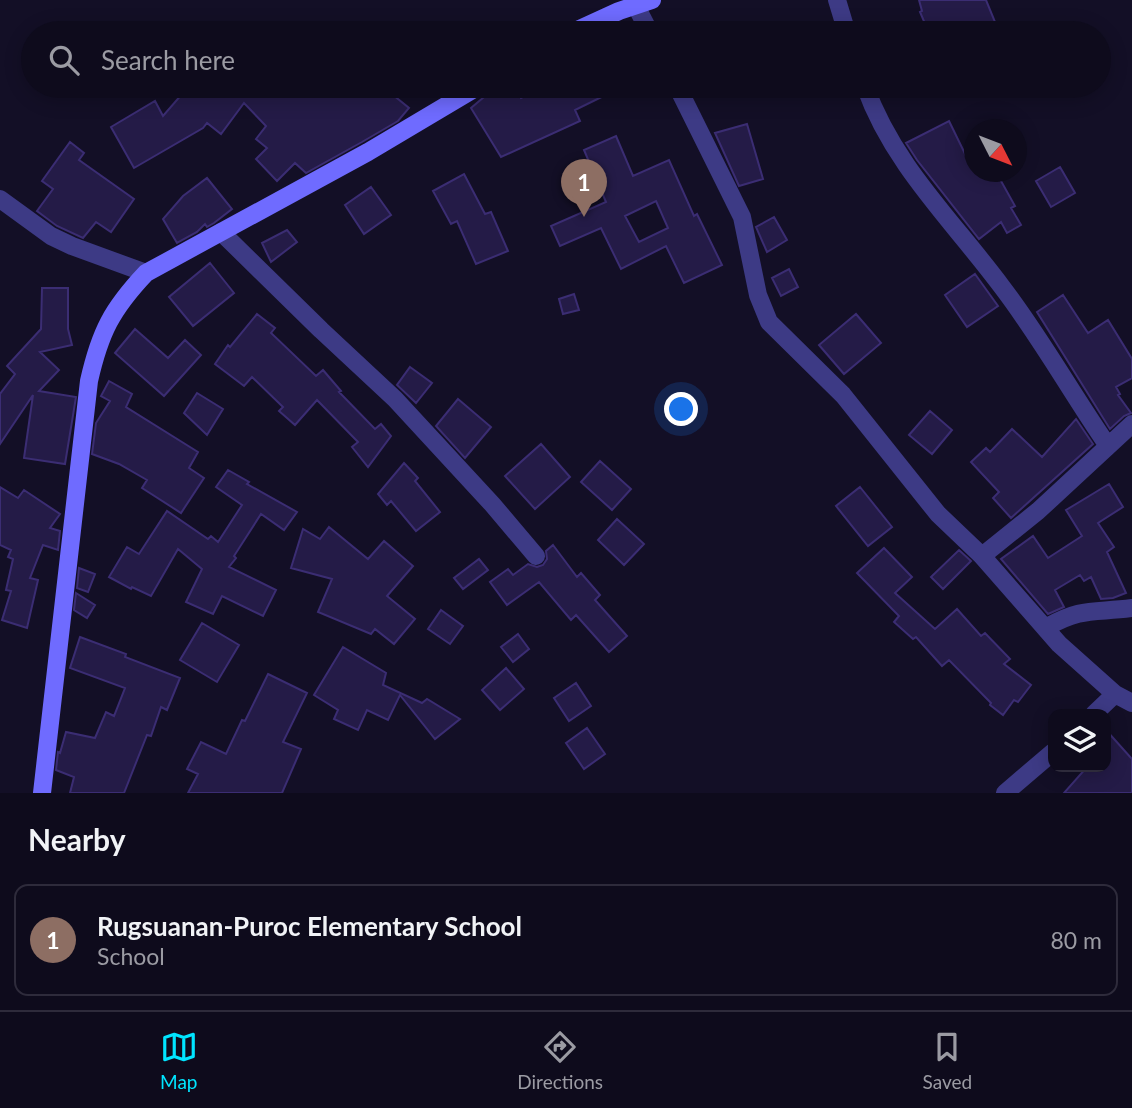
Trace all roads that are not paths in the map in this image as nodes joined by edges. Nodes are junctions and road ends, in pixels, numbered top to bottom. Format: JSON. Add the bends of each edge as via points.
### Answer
{"nodes":[{"id":1,"x":836,"y":0,"type":"edge"},
{"id":2,"x":644,"y":3,"type":"edge"},
{"id":3,"x":600,"y":21,"type":"edge"},
{"id":4,"x":648,"y":21,"type":"edge"},
{"id":5,"x":843,"y":21,"type":"edge"},
{"id":6,"x":459,"y":98,"type":"edge"},
{"id":7,"x":683,"y":98,"type":"edge"},
{"id":8,"x":870,"y":98,"type":"edge"},
{"id":9,"x":0,"y":199,"type":"edge"},
{"id":10,"x":221,"y":232,"type":"junction"},
{"id":11,"x":146,"y":273,"type":"junction"},
{"id":12,"x":1132,"y":424,"type":"edge"},
{"id":13,"x":1108,"y":446,"type":"junction"},
{"id":14,"x":536,"y":556,"type":"dead end"},
{"id":15,"x":982,"y":556,"type":"junction"},
{"id":16,"x":1132,"y":608,"type":"edge"},
{"id":17,"x":1046,"y":627,"type":"junction"},
{"id":18,"x":1115,"y":694,"type":"junction"},
{"id":19,"x":1132,"y":703,"type":"edge"},
{"id":20,"x":1099,"y":709,"type":"edge"},
{"id":21,"x":1048,"y":756,"type":"edge"},
{"id":22,"x":41,"y":793,"type":"edge"},
{"id":23,"x":1005,"y":793,"type":"edge"}],
"edges":[{"from":1,"to":5,"type":"street"},
{"from":2,"to":3,"type":"street"},
{"from":2,"to":4,"type":"street"},
{"from":6,"to":10,"type":"street"},
{"from":7,"to":15,"type":"street","via":[[742,217],[758,295],[769,322],[843,395],[938,514]]},
{"from":8,"to":13,"type":"street","via":[[901,160],[1001,285]]},
{"from":9,"to":11,"type":"street","via":[[51,236]]},
{"from":10,"to":11,"type":"street"},
{"from":10,"to":14,"type":"street","via":[[401,405]]},
{"from":11,"to":22,"type":"street","via":[[111,316],[97,346],[89,381]]},
{"from":12,"to":13,"type":"street"},
{"from":13,"to":15,"type":"street"},
{"from":15,"to":17,"type":"street"},
{"from":16,"to":17,"type":"street","via":[[1086,610]]},
{"from":17,"to":18,"type":"street"},
{"from":18,"to":19,"type":"street"},
{"from":18,"to":20,"type":"street"},
{"from":21,"to":23,"type":"street"}]}
